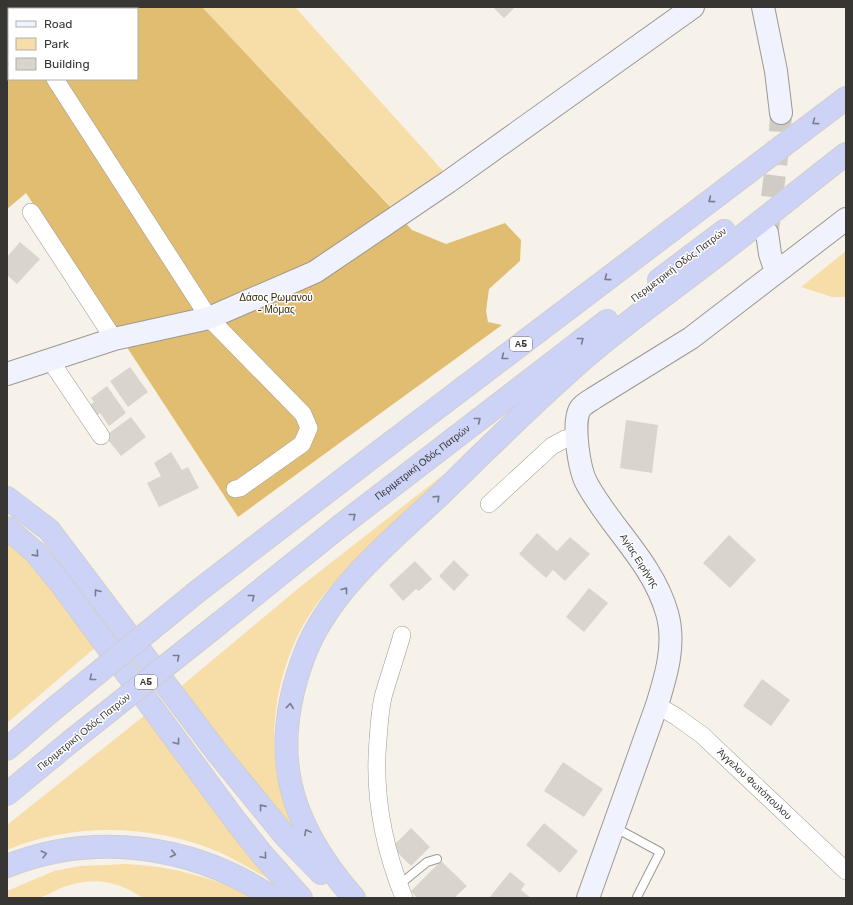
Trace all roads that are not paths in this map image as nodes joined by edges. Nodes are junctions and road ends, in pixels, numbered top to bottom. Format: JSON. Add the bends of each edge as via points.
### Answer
{"nodes":[{"id":1,"x":693,"y":7,"type":"edge"},
{"id":2,"x":763,"y":7,"type":"edge"},
{"id":3,"x":56,"y":80,"type":"edge"},
{"id":4,"x":846,"y":98,"type":"edge"},
{"id":5,"x":781,"y":113,"type":"tunnel mouth"},
{"id":6,"x":846,"y":142,"type":"edge"},
{"id":7,"x":846,"y":154,"type":"edge"},
{"id":8,"x":31,"y":212,"type":"dead end"},
{"id":9,"x":846,"y":219,"type":"edge"},
{"id":10,"x":767,"y":233,"type":"tunnel mouth"},
{"id":11,"x":776,"y":272,"type":"junction"},
{"id":12,"x":209,"y":318,"type":"junction"},
{"id":13,"x":114,"y":339,"type":"junction"},
{"id":14,"x":50,"y":360,"type":"junction"},
{"id":15,"x":7,"y":374,"type":"edge"},
{"id":16,"x":101,"y":436,"type":"dead end"},
{"id":17,"x":578,"y":437,"type":"junction"},
{"id":18,"x":235,"y":489,"type":"dead end"},
{"id":19,"x":7,"y":498,"type":"edge"},
{"id":20,"x":489,"y":504,"type":"dead end"},
{"id":21,"x":7,"y":528,"type":"edge"},
{"id":22,"x":402,"y":635,"type":"dead end"},
{"id":23,"x":657,"y":706,"type":"junction"},
{"id":24,"x":50,"y":712,"type":"junction"},
{"id":25,"x":7,"y":731,"type":"edge"},
{"id":26,"x":7,"y":749,"type":"edge"},
{"id":27,"x":7,"y":794,"type":"edge"},
{"id":28,"x":614,"y":827,"type":"junction"},
{"id":29,"x":437,"y":859,"type":"dead end"},
{"id":30,"x":7,"y":866,"type":"edge"},
{"id":31,"x":846,"y":871,"type":"edge"},
{"id":32,"x":401,"y":892,"type":"edge"},
{"id":33,"x":637,"y":896,"type":"dead end"},
{"id":34,"x":272,"y":898,"type":"edge"},
{"id":35,"x":301,"y":898,"type":"edge"},
{"id":36,"x":345,"y":898,"type":"edge"},
{"id":37,"x":354,"y":898,"type":"edge"},
{"id":38,"x":588,"y":898,"type":"edge"}],
"edges":[{"from":1,"to":12,"type":"street","via":[[448,182],[315,272]]},
{"from":2,"to":5,"type":"street","via":[[776,71]]},
{"from":3,"to":12,"type":"street"},
{"from":4,"to":24,"type":"highway","number":"Α5","one_way":true,"bridge":true,"via":[[371,458],[198,592]]},
{"from":27,"to":6,"type":"highway","name":"Περιμετρική Οδός Πατρών","number":"Α5","one_way":true,"bridge":true,"via":[[339,527],[636,298]]},
{"from":37,"to":7,"type":"highway","one_way":true,"via":[[328,867],[308,834],[293,798],[288,771],[287,742],[291,696],[304,654],[318,627],[359,572],[534,403],[618,329]]},
{"from":8,"to":13,"type":"street"},
{"from":9,"to":11,"type":"street","name":"Αγίας Ειρήνης"},
{"from":10,"to":11,"type":"street"},
{"from":11,"to":17,"type":"street","name":"Αγίας Ειρήνης","via":[[678,347],[583,406],[578,418]]},
{"from":12,"to":13,"type":"street"},
{"from":12,"to":18,"type":"street","via":[[303,414],[309,428],[302,444]]},
{"from":13,"to":14,"type":"street"},
{"from":14,"to":15,"type":"street"},
{"from":14,"to":16,"type":"street"},
{"from":17,"to":20,"type":"street","via":[[565,439],[552,446]]},
{"from":17,"to":23,"type":"street","name":"Αγίας Ειρήνης","via":[[580,465],[588,484],[645,566],[668,614],[669,660]]},
{"from":36,"to":19,"type":"highway","one_way":true,"via":[[286,837],[219,754],[49,530]]},
{"from":21,"to":35,"type":"highway","one_way":true,"via":[[35,552],[61,584],[226,808]]},
{"from":22,"to":32,"type":"street","via":[[382,705],[376,787],[384,839]]},
{"from":23,"to":28,"type":"street","name":"Αγίας Ειρήνης"},
{"from":23,"to":31,"type":"street","name":"Άγγελου Φωτόπουλου","via":[[702,735]]},
{"from":24,"to":25,"type":"highway","via":[[27,719]]},
{"from":24,"to":26,"type":"highway","number":"Α5"},
{"from":28,"to":33,"type":"lane","via":[[660,852]]},
{"from":28,"to":38,"type":"street","name":"Αγίας Ειρήνης"},
{"from":29,"to":32,"type":"lane","via":[[427,862]]},
{"from":30,"to":34,"type":"highway","one_way":true,"via":[[32,857],[72,848],[131,847],[175,854],[213,866],[236,876]]}]}
